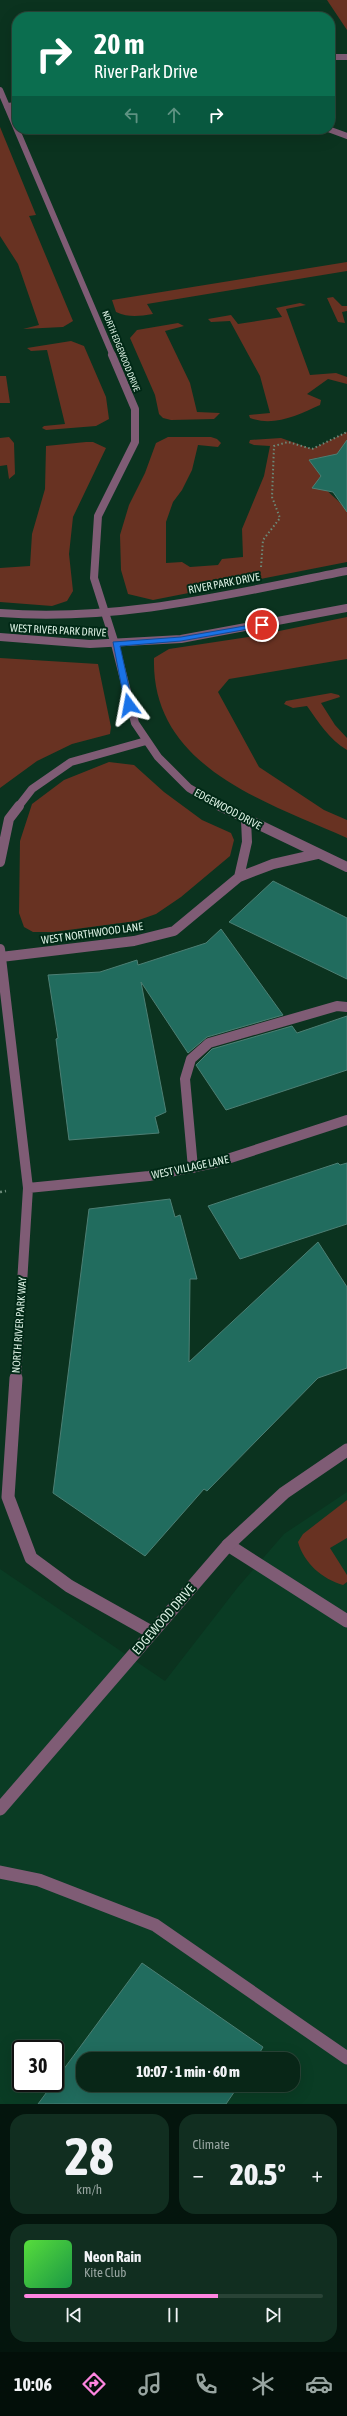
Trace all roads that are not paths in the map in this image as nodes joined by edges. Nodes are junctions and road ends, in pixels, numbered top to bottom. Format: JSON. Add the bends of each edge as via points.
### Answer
{"nodes":[{"id":1,"x":335,"y":57,"type":"edge"},
{"id":2,"x":347,"y":57,"type":"edge"},
{"id":3,"x":0,"y":90,"type":"edge"},
{"id":4,"x":7,"y":106,"type":"junction"},
{"id":5,"x":12,"y":106,"type":"edge"},
{"id":6,"x":12,"y":118,"type":"edge"},
{"id":7,"x":335,"y":132,"type":"edge"},
{"id":8,"x":19,"y":134,"type":"edge"},
{"id":9,"x":347,"y":136,"type":"edge"},
{"id":10,"x":347,"y":570,"type":"edge"},
{"id":11,"x":347,"y":608,"type":"edge"},
{"id":12,"x":0,"y":613,"type":"edge"},
{"id":13,"x":105,"y":614,"type":"junction"},
{"id":14,"x":109,"y":626,"type":"joint"},
{"id":15,"x":0,"y":637,"type":"edge"},
{"id":16,"x":115,"y":644,"type":"junction"},
{"id":17,"x":146,"y":741,"type":"junction"},
{"id":18,"x":246,"y":820,"type":"junction"},
{"id":19,"x":317,"y":854,"type":"junction"},
{"id":20,"x":0,"y":862,"type":"edge"},
{"id":21,"x":347,"y":868,"type":"edge"},
{"id":22,"x":239,"y":877,"type":"junction"},
{"id":23,"x":0,"y":953,"type":"edge"},
{"id":24,"x":347,"y":1007,"type":"edge"},
{"id":25,"x":347,"y":1120,"type":"edge"},
{"id":26,"x":193,"y":1168,"type":"junction"},
{"id":27,"x":28,"y":1188,"type":"junction"},
{"id":28,"x":347,"y":1450,"type":"edge"},
{"id":29,"x":228,"y":1545,"type":"junction"},
{"id":30,"x":347,"y":1621,"type":"edge"},
{"id":31,"x":151,"y":1632,"type":"junction"},
{"id":32,"x":0,"y":1809,"type":"edge"},
{"id":33,"x":0,"y":1872,"type":"edge"},
{"id":34,"x":347,"y":2058,"type":"edge"}],
"edges":[{"from":1,"to":2,"type":"street"},
{"from":3,"to":4,"type":"street","name":"NORTH EDGEWOOD DRIVE"},
{"from":4,"to":5,"type":"street"},
{"from":4,"to":6,"type":"street","name":"NORTH EDGEWOOD DRIVE"},
{"from":7,"to":9,"type":"street"},
{"from":8,"to":13,"type":"street","name":"NORTH EDGEWOOD DRIVE","via":[[135,409],[135,442],[98,516],[94,578]]},
{"from":10,"to":13,"type":"street","name":"RIVER PARK DRIVE","via":[[146,610]]},
{"from":11,"to":16,"type":"street","via":[[181,639]]},
{"from":12,"to":13,"type":"street","name":"WEST RIVER PARK DRIVE","via":[[40,616]]},
{"from":13,"to":14,"type":"street","name":"NORTH EDGEWOOD DRIVE"},
{"from":14,"to":16,"type":"street","name":"EDGEWOOD DRIVE"},
{"from":15,"to":16,"type":"street","name":"WEST RIVER PARK DRIVE"},
{"from":16,"to":17,"type":"street","name":"EDGEWOOD DRIVE","via":[[129,705],[135,723]]},
{"from":17,"to":18,"type":"street","name":"EDGEWOOD DRIVE","via":[[171,773],[189,788]]},
{"from":17,"to":20,"type":"street","via":[[72,762],[32,789],[9,819]]},
{"from":18,"to":19,"type":"street","name":"EDGEWOOD DRIVE"},
{"from":18,"to":22,"type":"street","via":[[247,842]]},
{"from":19,"to":21,"type":"street","name":"EDGEWOOD DRIVE"},
{"from":19,"to":22,"type":"street","name":"WEST NORTHWOOD LANE","via":[[273,864]]},
{"from":22,"to":23,"type":"street","name":"WEST NORTHWOOD LANE","via":[[174,931],[134,941]]},
{"from":23,"to":27,"type":"street","name":"NORTH RIVER PARK WAY"},
{"from":24,"to":26,"type":"street","via":[[337,1006],[210,1043],[191,1059],[185,1078]]},
{"from":25,"to":26,"type":"street","name":"WEST VILLAGE LANE","via":[[216,1163]]},
{"from":26,"to":27,"type":"street","name":"WEST VILLAGE LANE","via":[[148,1176]]},
{"from":27,"to":31,"type":"street","name":"NORTH RIVER PARK WAY","via":[[8,1498],[31,1558],[69,1586]]},
{"from":28,"to":29,"type":"street","name":"EDGEWOOD DRIVE","via":[[283,1493],[262,1510]]},
{"from":29,"to":30,"type":"street"},
{"from":29,"to":31,"type":"street","name":"EDGEWOOD DRIVE"},
{"from":31,"to":32,"type":"street","name":"EDGEWOOD DRIVE"},
{"from":33,"to":34,"type":"street","via":[[39,1880],[120,1913],[155,1924]]}]}
